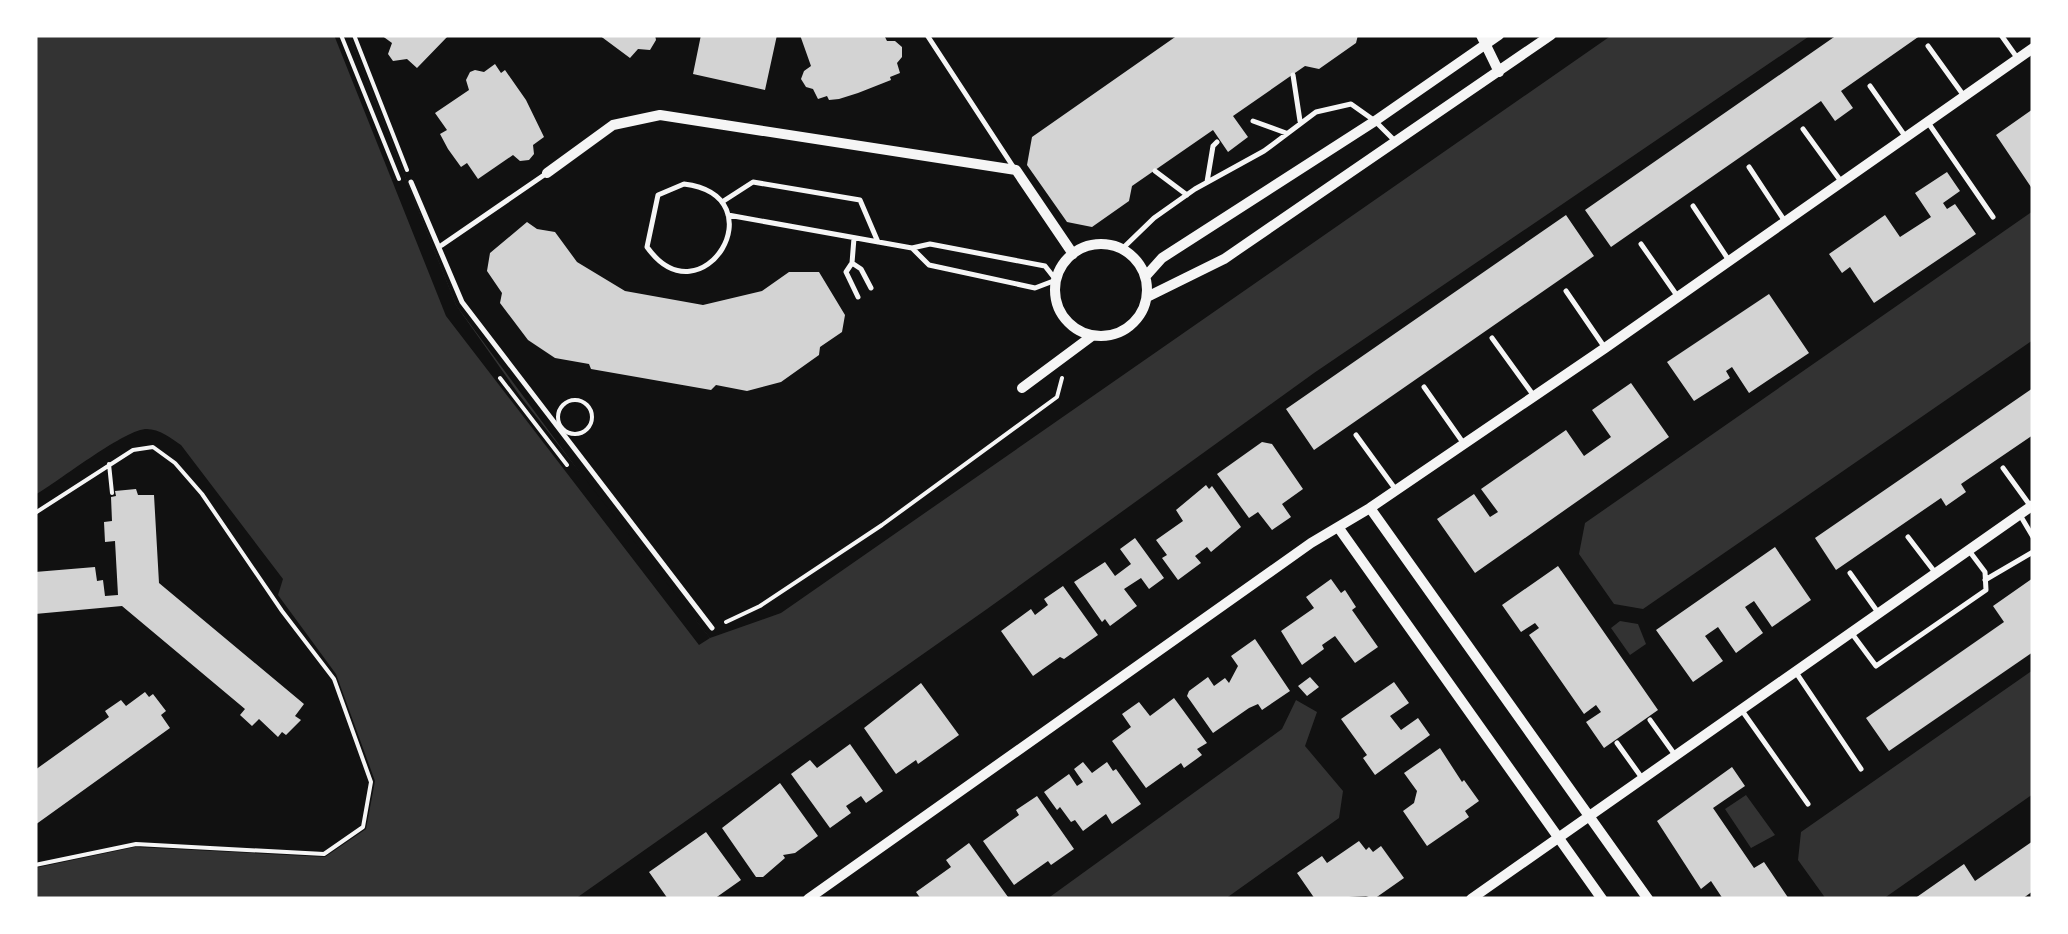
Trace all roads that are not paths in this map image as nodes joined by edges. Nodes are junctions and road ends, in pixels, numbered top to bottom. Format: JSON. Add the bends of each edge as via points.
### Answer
{"nodes":[{"id":1,"x":927,"y":35,"type":"edge"},
{"id":2,"x":1499,"y":35,"type":"edge"},
{"id":3,"x":1551,"y":35,"type":"edge"},
{"id":4,"x":2001,"y":35,"type":"edge"},
{"id":5,"x":1483,"y":40,"type":"edge"},
{"id":6,"x":1928,"y":46,"type":"dead end"},
{"id":7,"x":2033,"y":48,"type":"edge"},
{"id":8,"x":2018,"y":59,"type":"junction"},
{"id":9,"x":1499,"y":72,"type":"junction"},
{"id":10,"x":1292,"y":75,"type":"dead end"},
{"id":11,"x":1870,"y":86,"type":"dead end"},
{"id":12,"x":1964,"y":96,"type":"junction"},
{"id":13,"x":1253,"y":121,"type":"dead end"},
{"id":14,"x":1376,"y":121,"type":"junction"},
{"id":15,"x":1300,"y":122,"type":"junction"},
{"id":16,"x":1928,"y":122,"type":"junction"},
{"id":17,"x":1803,"y":129,"type":"dead end"},
{"id":18,"x":1286,"y":133,"type":"junction"},
{"id":19,"x":1905,"y":136,"type":"junction"},
{"id":20,"x":1217,"y":142,"type":"dead end"},
{"id":21,"x":1396,"y":142,"type":"junction"},
{"id":22,"x":1749,"y":167,"type":"dead end"},
{"id":23,"x":1016,"y":170,"type":"junction"},
{"id":24,"x":1155,"y":171,"type":"dead end"},
{"id":25,"x":546,"y":173,"type":"joint"},
{"id":26,"x":411,"y":182,"type":"road end"},
{"id":27,"x":1842,"y":182,"type":"junction"},
{"id":28,"x":1206,"y":184,"type":"junction"},
{"id":29,"x":1187,"y":196,"type":"junction"},
{"id":30,"x":722,"y":202,"type":"junction"},
{"id":31,"x":1693,"y":206,"type":"dead end"},
{"id":32,"x":728,"y":215,"type":"junction"},
{"id":33,"x":1993,"y":217,"type":"dead end"},
{"id":34,"x":1786,"y":223,"type":"junction"},
{"id":35,"x":854,"y":238,"type":"junction"},
{"id":36,"x":878,"y":242,"type":"junction"},
{"id":37,"x":1641,"y":244,"type":"dead end"},
{"id":38,"x":440,"y":246,"type":"junction"},
{"id":39,"x":912,"y":248,"type":"junction"},
{"id":40,"x":1122,"y":250,"type":"junction"},
{"id":41,"x":1072,"y":254,"type":"junction"},
{"id":42,"x":852,"y":262,"type":"junction"},
{"id":43,"x":1729,"y":262,"type":"junction"},
{"id":44,"x":1145,"y":277,"type":"junction"},
{"id":45,"x":1056,"y":280,"type":"junction"},
{"id":46,"x":870,"y":288,"type":"dead end"},
{"id":47,"x":1566,"y":291,"type":"dead end"},
{"id":48,"x":1678,"y":296,"type":"junction"},
{"id":49,"x":858,"y":297,"type":"dead end"},
{"id":50,"x":1147,"y":297,"type":"junction"},
{"id":51,"x":1092,"y":336,"type":"junction"},
{"id":52,"x":1492,"y":338,"type":"dead end"},
{"id":53,"x":1605,"y":348,"type":"junction"},
{"id":54,"x":1424,"y":387,"type":"dead end"},
{"id":55,"x":1022,"y":388,"type":"dead end"},
{"id":56,"x":1534,"y":396,"type":"junction"},
{"id":57,"x":1356,"y":436,"type":"dead end"},
{"id":58,"x":1464,"y":444,"type":"junction"},
{"id":59,"x":2004,"y":468,"type":"dead end"},
{"id":60,"x":1396,"y":490,"type":"junction"},
{"id":61,"x":2032,"y":506,"type":"edge"},
{"id":62,"x":1370,"y":508,"type":"junction"},
{"id":63,"x":2020,"y":515,"type":"junction"},
{"id":64,"x":1338,"y":528,"type":"junction"},
{"id":65,"x":1908,"y":537,"type":"dead end"},
{"id":66,"x":2033,"y":537,"type":"edge"},
{"id":67,"x":1969,"y":550,"type":"junction"},
{"id":68,"x":2033,"y":552,"type":"edge"},
{"id":69,"x":1850,"y":574,"type":"dead end"},
{"id":70,"x":1936,"y":574,"type":"junction"},
{"id":71,"x":1986,"y":580,"type":"junction"},
{"id":72,"x":1878,"y":613,"type":"junction"},
{"id":73,"x":712,"y":628,"type":"road end"},
{"id":74,"x":1851,"y":633,"type":"junction"},
{"id":75,"x":1796,"y":671,"type":"junction"},
{"id":76,"x":1741,"y":709,"type":"junction"},
{"id":77,"x":1650,"y":720,"type":"dead end"},
{"id":78,"x":1617,"y":744,"type":"dead end"},
{"id":79,"x":1675,"y":755,"type":"junction"},
{"id":80,"x":1860,"y":768,"type":"dead end"},
{"id":81,"x":1642,"y":778,"type":"junction"},
{"id":82,"x":1808,"y":804,"type":"dead end"},
{"id":83,"x":1588,"y":816,"type":"junction"},
{"id":84,"x":1558,"y":837,"type":"junction"},
{"id":85,"x":808,"y":899,"type":"edge"},
{"id":86,"x":1470,"y":899,"type":"edge"},
{"id":87,"x":1602,"y":899,"type":"edge"},
{"id":88,"x":1648,"y":899,"type":"edge"}],
"edges":[{"from":1,"to":23,"type":"lane"},
{"from":2,"to":5,"type":"street"},
{"from":3,"to":9,"type":"street"},
{"from":4,"to":8,"type":"lane"},
{"from":5,"to":9,"type":"street"},
{"from":5,"to":14,"type":"street"},
{"from":6,"to":12,"type":"lane"},
{"from":7,"to":8,"type":"street"},
{"from":8,"to":12,"type":"street"},
{"from":9,"to":21,"type":"street"},
{"from":10,"to":15,"type":"lane"},
{"from":11,"to":19,"type":"lane"},
{"from":12,"to":16,"type":"street"},
{"from":13,"to":18,"type":"lane"},
{"from":14,"to":15,"type":"lane","via":[[1352,104]]},
{"from":14,"to":21,"type":"lane"},
{"from":14,"to":44,"type":"street","via":[[1162,258]]},
{"from":15,"to":18,"type":"lane"},
{"from":16,"to":19,"type":"street"},
{"from":16,"to":33,"type":"lane"},
{"from":17,"to":27,"type":"lane"},
{"from":18,"to":28,"type":"lane"},
{"from":19,"to":27,"type":"street"},
{"from":20,"to":28,"type":"lane"},
{"from":21,"to":50,"type":"street","via":[[1224,260]]},
{"from":22,"to":34,"type":"lane"},
{"from":23,"to":25,"type":"street","via":[[660,116],[614,125]]},
{"from":23,"to":41,"type":"street"},
{"from":24,"to":29,"type":"lane"},
{"from":25,"to":38,"type":"lane"},
{"from":26,"to":38,"type":"lane"},
{"from":27,"to":34,"type":"street"},
{"from":28,"to":29,"type":"lane"},
{"from":29,"to":40,"type":"lane"},
{"from":30,"to":32,"type":"lane"},
{"from":30,"to":32,"type":"lane","via":[[684,184],[658,194],[647,247],[668,267],[709,265],[727,243]]},
{"from":30,"to":36,"type":"lane","via":[[753,182],[860,200]]},
{"from":31,"to":43,"type":"lane"},
{"from":32,"to":35,"type":"lane"},
{"from":34,"to":43,"type":"street"},
{"from":35,"to":36,"type":"lane"},
{"from":35,"to":42,"type":"lane"},
{"from":36,"to":39,"type":"lane"},
{"from":37,"to":48,"type":"lane"},
{"from":38,"to":73,"type":"lane","via":[[462,302]]},
{"from":39,"to":45,"type":"lane","via":[[930,244],[1045,266]]},
{"from":39,"to":45,"type":"lane","via":[[929,265],[1035,288]]},
{"from":40,"to":41,"type":"street","via":[[1102,244]]},
{"from":40,"to":44,"type":"street"},
{"from":41,"to":45,"type":"street"},
{"from":42,"to":46,"type":"lane"},
{"from":42,"to":49,"type":"lane","via":[[846,272]]},
{"from":43,"to":48,"type":"street"},
{"from":44,"to":50,"type":"street"},
{"from":45,"to":51,"type":"street","via":[[1059,310]]},
{"from":47,"to":53,"type":"lane"},
{"from":48,"to":53,"type":"street"},
{"from":50,"to":51,"type":"street","via":[[1134,324]]},
{"from":51,"to":55,"type":"street"},
{"from":52,"to":56,"type":"lane"},
{"from":53,"to":56,"type":"street"},
{"from":54,"to":58,"type":"lane"},
{"from":56,"to":58,"type":"street"},
{"from":57,"to":60,"type":"lane"},
{"from":58,"to":60,"type":"street"},
{"from":59,"to":61,"type":"lane"},
{"from":60,"to":62,"type":"street"},
{"from":61,"to":63,"type":"street"},
{"from":62,"to":64,"type":"street"},
{"from":62,"to":83,"type":"street"},
{"from":63,"to":66,"type":"lane"},
{"from":63,"to":67,"type":"street"},
{"from":64,"to":84,"type":"street"},
{"from":64,"to":85,"type":"street"},
{"from":65,"to":70,"type":"lane"},
{"from":67,"to":70,"type":"street"},
{"from":67,"to":71,"type":"lane"},
{"from":68,"to":71,"type":"lane"},
{"from":69,"to":72,"type":"lane"},
{"from":70,"to":72,"type":"street"},
{"from":71,"to":74,"type":"lane","via":[[1986,590],[1876,666]]},
{"from":72,"to":74,"type":"street"},
{"from":74,"to":75,"type":"street"},
{"from":75,"to":76,"type":"street"},
{"from":75,"to":80,"type":"lane"},
{"from":76,"to":79,"type":"street"},
{"from":76,"to":82,"type":"lane"},
{"from":77,"to":79,"type":"lane"},
{"from":78,"to":81,"type":"lane"},
{"from":79,"to":81,"type":"street"},
{"from":81,"to":83,"type":"street"},
{"from":83,"to":84,"type":"street"},
{"from":83,"to":88,"type":"street"},
{"from":84,"to":86,"type":"street"},
{"from":84,"to":87,"type":"street"}]}
